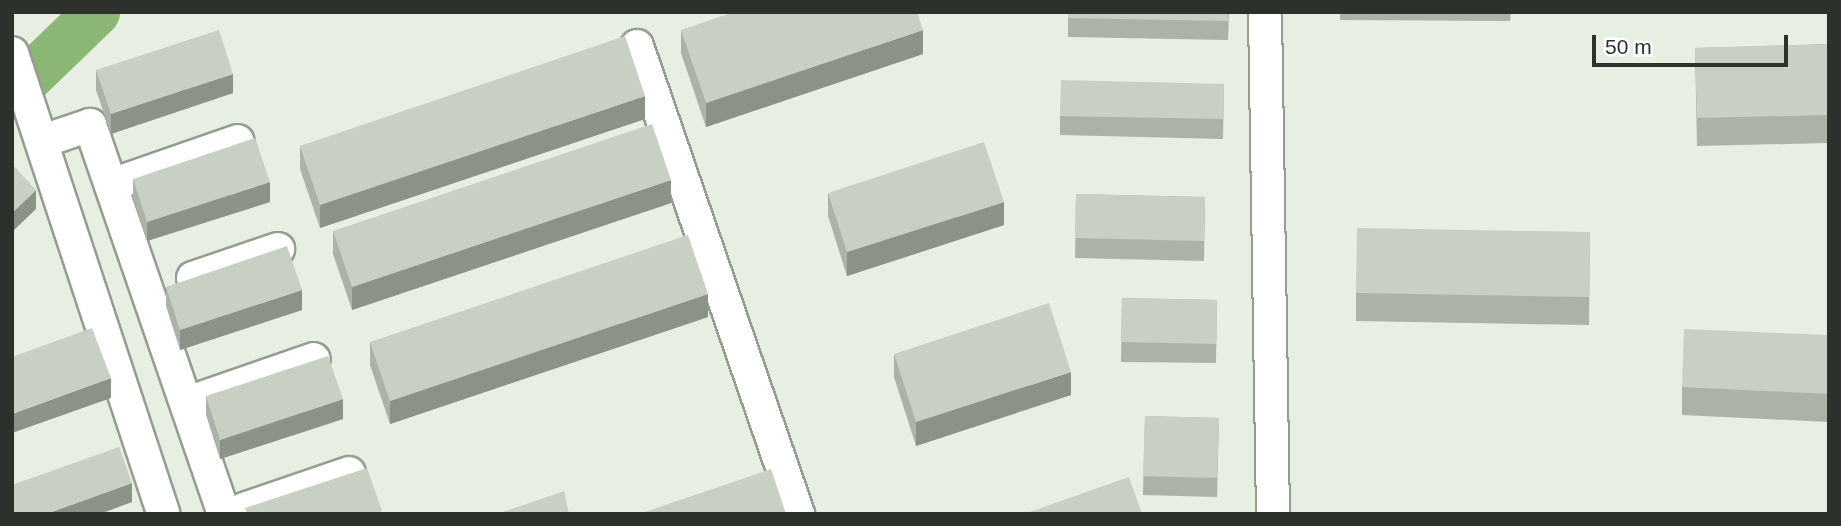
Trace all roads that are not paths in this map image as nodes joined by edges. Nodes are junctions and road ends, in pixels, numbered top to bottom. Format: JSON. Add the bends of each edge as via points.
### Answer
{"nodes":[{"id":1,"x":1265,"y":12,"type":"edge"},
{"id":2,"x":637,"y":46,"type":"dead end"},
{"id":3,"x":12,"y":53,"type":"edge"},
{"id":4,"x":43,"y":141,"type":"junction"},
{"id":5,"x":238,"y":141,"type":"edge"},
{"id":6,"x":111,"y":185,"type":"junction"},
{"id":7,"x":278,"y":249,"type":"edge"},
{"id":8,"x":148,"y":293,"type":"junction"},
{"id":9,"x":314,"y":359,"type":"edge"},
{"id":10,"x":186,"y":403,"type":"junction"},
{"id":11,"x":349,"y":472,"type":"edge"},
{"id":12,"x":164,"y":514,"type":"edge"},
{"id":13,"x":225,"y":514,"type":"edge"},
{"id":14,"x":230,"y":514,"type":"edge"},
{"id":15,"x":798,"y":514,"type":"edge"},
{"id":16,"x":1273,"y":514,"type":"edge"}],
"edges":[{"from":1,"to":16,"type":"street"},
{"from":2,"to":15,"type":"street"},
{"from":3,"to":4,"type":"street"},
{"from":4,"to":6,"type":"street","via":[[90,125]]},
{"from":4,"to":12,"type":"street"},
{"from":5,"to":6,"type":"street"},
{"from":6,"to":8,"type":"street"},
{"from":7,"to":8,"type":"street"},
{"from":8,"to":10,"type":"street"},
{"from":9,"to":10,"type":"street"},
{"from":10,"to":13,"type":"street"},
{"from":11,"to":14,"type":"street"}]}
